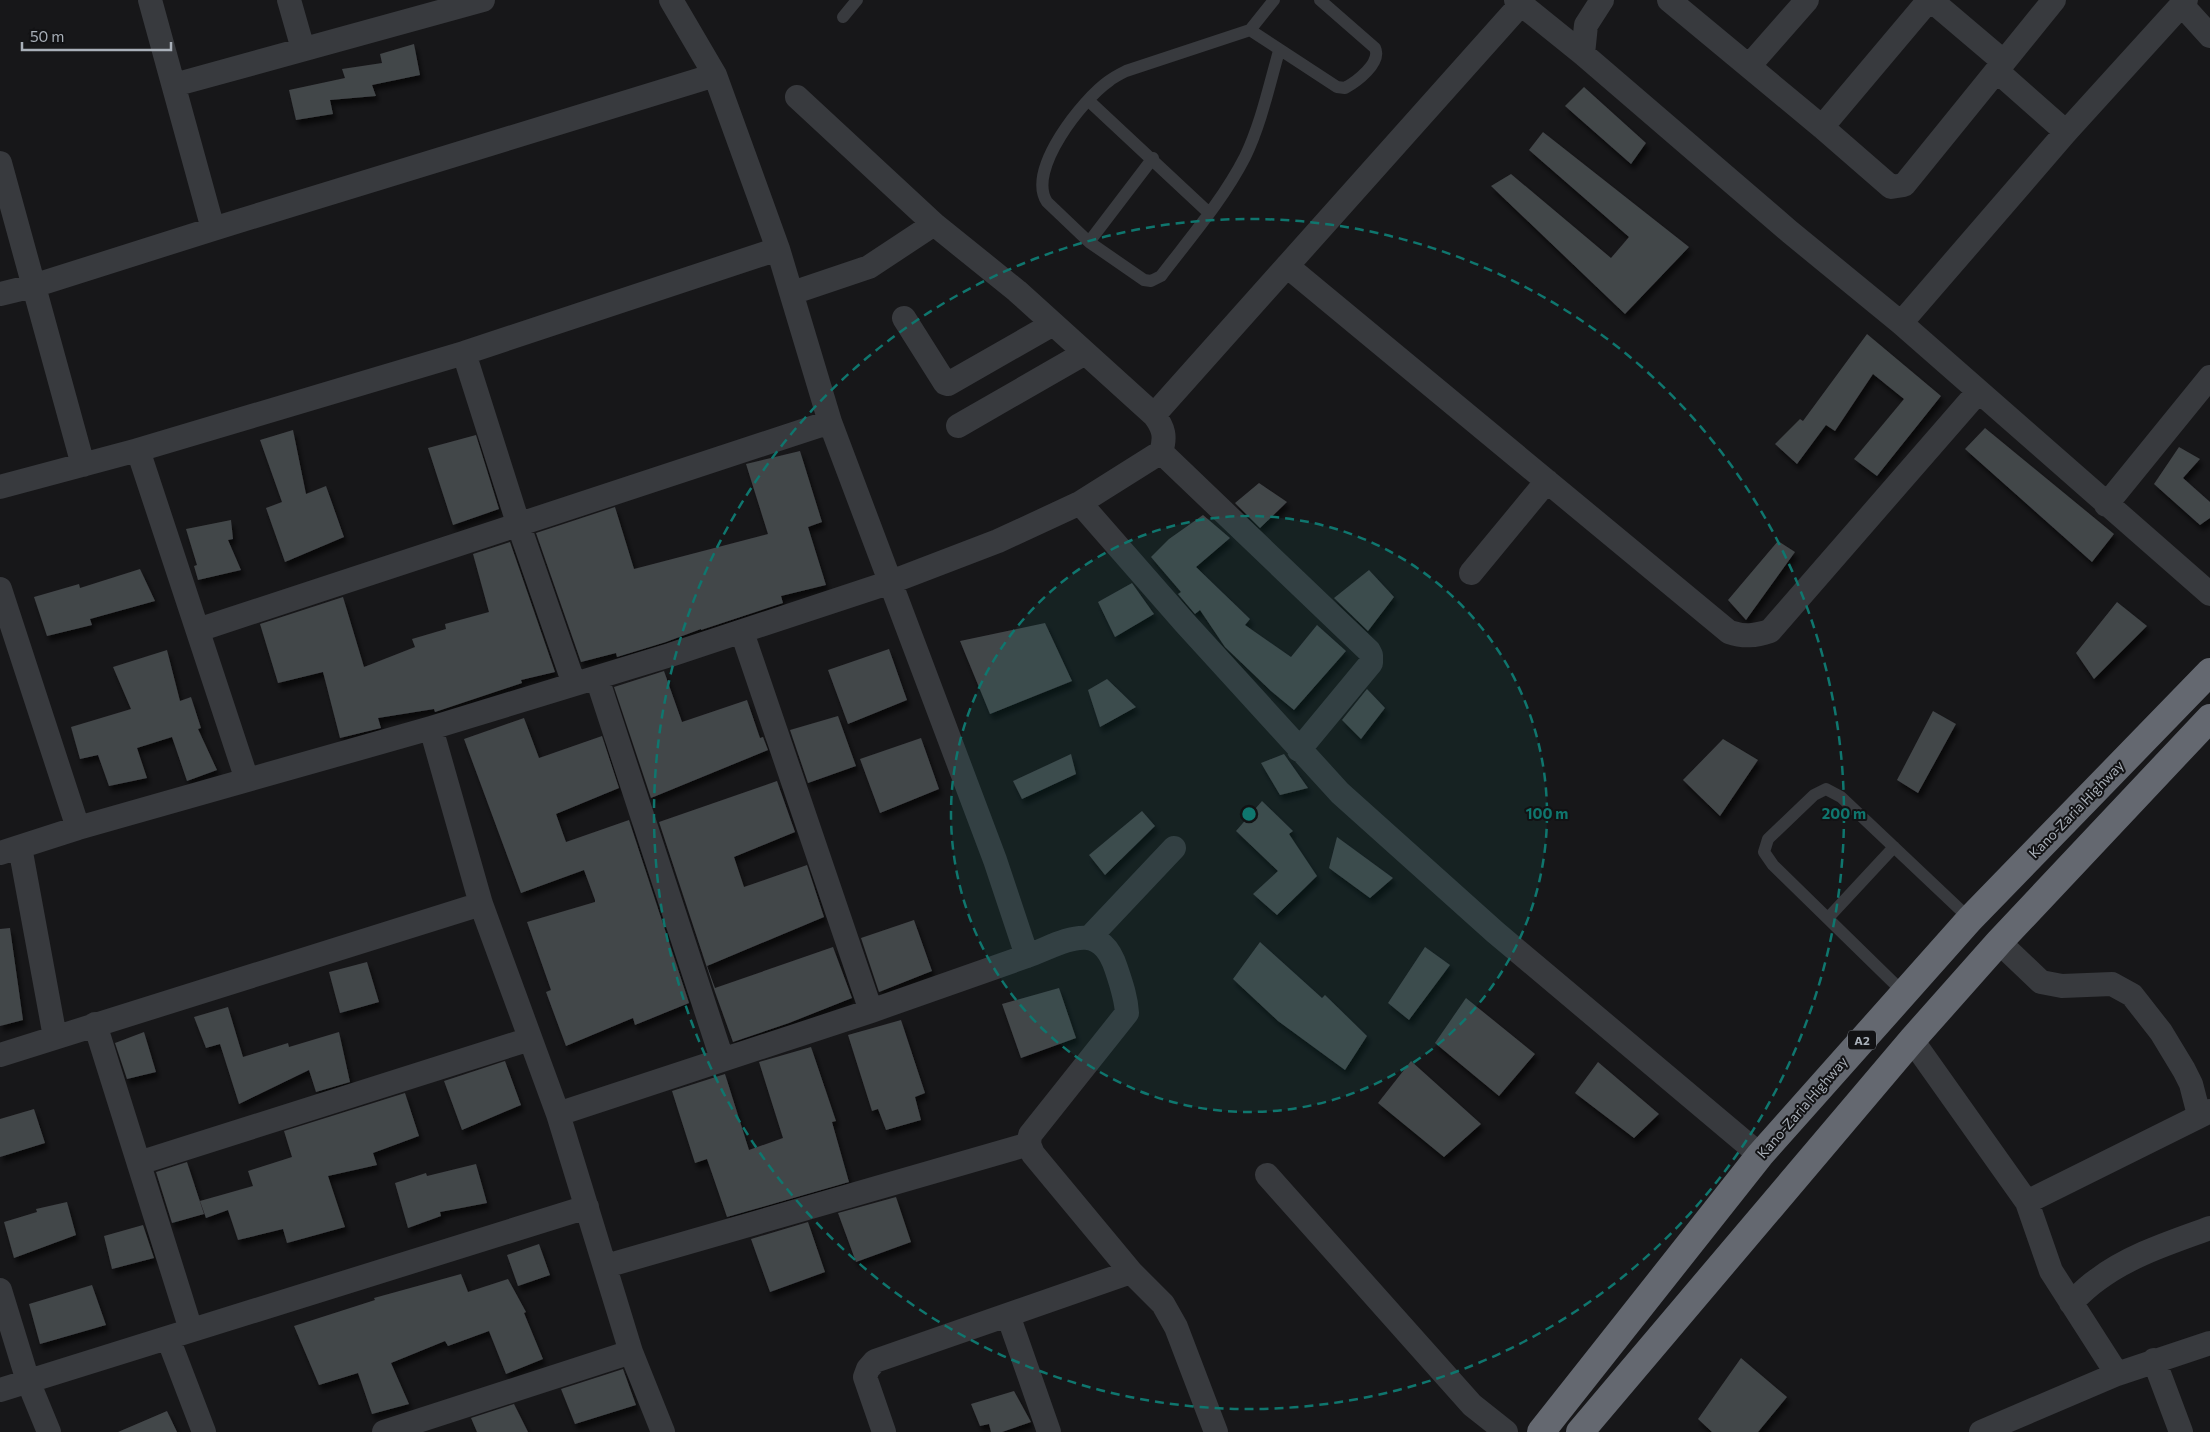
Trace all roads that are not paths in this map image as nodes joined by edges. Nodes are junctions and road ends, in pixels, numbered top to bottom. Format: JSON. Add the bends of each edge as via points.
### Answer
{"nodes":[{"id":1,"x":150,"y":0,"type":"edge"},
{"id":2,"x":289,"y":0,"type":"edge"},
{"id":3,"x":483,"y":0,"type":"edge"},
{"id":4,"x":671,"y":0,"type":"edge"},
{"id":5,"x":857,"y":0,"type":"edge"},
{"id":6,"x":1274,"y":0,"type":"edge"},
{"id":7,"x":1320,"y":0,"type":"edge"},
{"id":8,"x":1602,"y":0,"type":"edge"},
{"id":9,"x":1807,"y":0,"type":"edge"},
{"id":10,"x":2054,"y":0,"type":"edge"},
{"id":11,"x":1518,"y":2,"type":"edge"},
{"id":12,"x":1674,"y":2,"type":"edge"},
{"id":13,"x":2184,"y":2,"type":"edge"},
{"id":14,"x":1921,"y":3,"type":"edge"},
{"id":15,"x":843,"y":16,"type":"dead end"},
{"id":16,"x":1250,"y":30,"type":"junction"},
{"id":17,"x":2210,"y":36,"type":"edge"},
{"id":18,"x":303,"y":49,"type":"junction"},
{"id":19,"x":1279,"y":51,"type":"junction"},
{"id":20,"x":1583,"y":54,"type":"junction"},
{"id":21,"x":1749,"y":66,"type":"junction"},
{"id":22,"x":2001,"y":67,"type":"junction"},
{"id":23,"x":715,"y":76,"type":"junction"},
{"id":24,"x":174,"y":85,"type":"junction"},
{"id":25,"x":797,"y":97,"type":"dead end"},
{"id":26,"x":1089,"y":101,"type":"junction"},
{"id":27,"x":1822,"y":127,"type":"junction"},
{"id":28,"x":2066,"y":132,"type":"junction"},
{"id":29,"x":1153,"y":158,"type":"junction"},
{"id":30,"x":0,"y":163,"type":"edge"},
{"id":31,"x":1209,"y":213,"type":"junction"},
{"id":32,"x":934,"y":224,"type":"junction"},
{"id":33,"x":213,"y":229,"type":"junction"},
{"id":34,"x":1089,"y":242,"type":"junction"},
{"id":35,"x":778,"y":249,"type":"junction"},
{"id":36,"x":1287,"y":266,"type":"junction"},
{"id":37,"x":33,"y":286,"type":"junction"},
{"id":38,"x":0,"y":294,"type":"edge"},
{"id":39,"x":792,"y":294,"type":"junction"},
{"id":40,"x":904,"y":318,"type":"dead end"},
{"id":41,"x":1901,"y":323,"type":"junction"},
{"id":42,"x":1053,"y":324,"type":"junction"},
{"id":43,"x":464,"y":353,"type":"junction"},
{"id":44,"x":1085,"y":353,"type":"junction"},
{"id":45,"x":2210,"y":377,"type":"edge"},
{"id":46,"x":1978,"y":392,"type":"junction"},
{"id":47,"x":1154,"y":415,"type":"junction"},
{"id":48,"x":830,"y":422,"type":"junction"},
{"id":49,"x":958,"y":426,"type":"dead end"},
{"id":50,"x":138,"y":450,"type":"junction"},
{"id":51,"x":1161,"y":452,"type":"junction"},
{"id":52,"x":83,"y":465,"type":"junction"},
{"id":53,"x":1547,"y":481,"type":"junction"},
{"id":54,"x":0,"y":487,"type":"edge"},
{"id":55,"x":1080,"y":503,"type":"junction"},
{"id":56,"x":2106,"y":505,"type":"junction"},
{"id":57,"x":518,"y":523,"type":"junction"},
{"id":58,"x":1471,"y":573,"type":"dead end"},
{"id":59,"x":891,"y":582,"type":"junction"},
{"id":60,"x":0,"y":589,"type":"edge"},
{"id":61,"x":2210,"y":594,"type":"edge"},
{"id":62,"x":198,"y":630,"type":"junction"},
{"id":63,"x":742,"y":632,"type":"junction"},
{"id":64,"x":2210,"y":672,"type":"edge"},
{"id":65,"x":596,"y":678,"type":"junction"},
{"id":66,"x":574,"y":684,"type":"junction"},
{"id":67,"x":2210,"y":718,"type":"edge"},
{"id":68,"x":430,"y":728,"type":"junction"},
{"id":69,"x":1299,"y":750,"type":"junction"},
{"id":70,"x":247,"y":780,"type":"junction"},
{"id":71,"x":78,"y":828,"type":"junction"},
{"id":72,"x":1894,"y":847,"type":"junction"},
{"id":73,"x":1174,"y":848,"type":"dead end"},
{"id":74,"x":10,"y":850,"type":"edge"},
{"id":75,"x":482,"y":904,"type":"junction"},
{"id":76,"x":1828,"y":918,"type":"junction"},
{"id":77,"x":1970,"y":919,"type":"junction"},
{"id":78,"x":1089,"y":938,"type":"junction"},
{"id":79,"x":1999,"y":942,"type":"junction"},
{"id":80,"x":1027,"y":956,"type":"junction"},
{"id":81,"x":1904,"y":993,"type":"junction"},
{"id":82,"x":871,"y":1011,"type":"junction"},
{"id":83,"x":95,"y":1024,"type":"junction"},
{"id":84,"x":55,"y":1037,"type":"junction"},
{"id":85,"x":530,"y":1039,"type":"junction"},
{"id":86,"x":1912,"y":1040,"type":"junction"},
{"id":87,"x":0,"y":1055,"type":"edge"},
{"id":88,"x":722,"y":1059,"type":"junction"},
{"id":89,"x":2204,"y":1113,"type":"edge"},
{"id":90,"x":558,"y":1114,"type":"junction"},
{"id":91,"x":1029,"y":1144,"type":"junction"},
{"id":92,"x":1760,"y":1154,"type":"junction"},
{"id":93,"x":139,"y":1163,"type":"junction"},
{"id":94,"x":1267,"y":1175,"type":"dead end"},
{"id":95,"x":2027,"y":1202,"type":"junction"},
{"id":96,"x":587,"y":1206,"type":"junction"},
{"id":97,"x":2210,"y":1228,"type":"edge"},
{"id":98,"x":606,"y":1266,"type":"junction"},
{"id":99,"x":1131,"y":1272,"type":"junction"},
{"id":100,"x":0,"y":1290,"type":"edge"},
{"id":101,"x":2070,"y":1303,"type":"junction"},
{"id":102,"x":1008,"y":1315,"type":"junction"},
{"id":103,"x":191,"y":1330,"type":"junction"},
{"id":104,"x":168,"y":1338,"type":"junction"},
{"id":105,"x":2210,"y":1343,"type":"edge"},
{"id":106,"x":631,"y":1352,"type":"junction"},
{"id":107,"x":2154,"y":1360,"type":"junction"},
{"id":108,"x":2117,"y":1374,"type":"junction"},
{"id":109,"x":28,"y":1381,"type":"junction"},
{"id":110,"x":0,"y":1390,"type":"edge"},
{"id":111,"x":49,"y":1432,"type":"edge"},
{"id":112,"x":204,"y":1432,"type":"edge"},
{"id":113,"x":384,"y":1432,"type":"edge"},
{"id":114,"x":663,"y":1432,"type":"edge"},
{"id":115,"x":884,"y":1432,"type":"edge"},
{"id":116,"x":1049,"y":1432,"type":"edge"},
{"id":117,"x":1216,"y":1432,"type":"edge"},
{"id":118,"x":1506,"y":1432,"type":"edge"},
{"id":119,"x":1540,"y":1432,"type":"edge"},
{"id":120,"x":1580,"y":1432,"type":"edge"},
{"id":121,"x":1981,"y":1432,"type":"edge"},
{"id":122,"x":2182,"y":1432,"type":"edge"}],
"edges":[{"from":1,"to":24,"type":"street"},
{"from":2,"to":18,"type":"street"},
{"from":3,"to":18,"type":"street"},
{"from":4,"to":23,"type":"street"},
{"from":5,"to":15,"type":"lane"},
{"from":6,"to":16,"type":"lane"},
{"from":7,"to":19,"type":"lane","via":[[1375,48],[1377,57],[1371,66],[1351,85],[1337,87]]},
{"from":8,"to":20,"type":"street","via":[[1586,25]]},
{"from":9,"to":21,"type":"street"},
{"from":10,"to":22,"type":"street"},
{"from":11,"to":20,"type":"street"},
{"from":11,"to":36,"type":"street"},
{"from":12,"to":21,"type":"street"},
{"from":13,"to":17,"type":"street"},
{"from":13,"to":28,"type":"street"},
{"from":14,"to":22,"type":"street"},
{"from":14,"to":27,"type":"street"},
{"from":16,"to":19,"type":"lane"},
{"from":16,"to":26,"type":"lane","via":[[1126,71],[1108,82]]},
{"from":18,"to":24,"type":"street"},
{"from":19,"to":31,"type":"lane","via":[[1256,132],[1244,158]]},
{"from":20,"to":41,"type":"street"},
{"from":21,"to":27,"type":"street"},
{"from":22,"to":27,"type":"street","via":[[1904,186],[1891,187]]},
{"from":22,"to":28,"type":"street"},
{"from":23,"to":33,"type":"street"},
{"from":23,"to":35,"type":"street"},
{"from":24,"to":33,"type":"street"},
{"from":25,"to":32,"type":"street"},
{"from":26,"to":29,"type":"lane"},
{"from":26,"to":34,"type":"lane","via":[[1048,157],[1042,181],[1043,196],[1047,202]]},
{"from":28,"to":41,"type":"street"},
{"from":29,"to":31,"type":"lane"},
{"from":29,"to":34,"type":"lane"},
{"from":30,"to":37,"type":"street"},
{"from":31,"to":34,"type":"lane","via":[[1161,276],[1151,281],[1144,280]]},
{"from":32,"to":39,"type":"street","via":[[869,267]]},
{"from":32,"to":42,"type":"street"},
{"from":33,"to":37,"type":"street"},
{"from":35,"to":39,"type":"street"},
{"from":35,"to":43,"type":"street"},
{"from":36,"to":47,"type":"street"},
{"from":36,"to":53,"type":"street"},
{"from":37,"to":38,"type":"street"},
{"from":37,"to":52,"type":"street"},
{"from":39,"to":48,"type":"street"},
{"from":40,"to":42,"type":"street","via":[[948,384]]},
{"from":41,"to":46,"type":"street"},
{"from":42,"to":44,"type":"street"},
{"from":43,"to":50,"type":"street"},
{"from":43,"to":57,"type":"street"},
{"from":44,"to":47,"type":"street"},
{"from":44,"to":49,"type":"street"},
{"from":45,"to":56,"type":"street"},
{"from":46,"to":53,"type":"street","via":[[1770,631],[1756,636],[1729,632]]},
{"from":46,"to":56,"type":"street"},
{"from":47,"to":51,"type":"street","via":[[1162,425],[1165,439]]},
{"from":48,"to":57,"type":"street"},
{"from":48,"to":59,"type":"street"},
{"from":50,"to":52,"type":"street"},
{"from":50,"to":62,"type":"street"},
{"from":51,"to":55,"type":"street"},
{"from":51,"to":69,"type":"street","via":[[1372,655],[1370,663]]},
{"from":52,"to":54,"type":"street"},
{"from":53,"to":58,"type":"street"},
{"from":55,"to":59,"type":"street","via":[[998,541]]},
{"from":55,"to":69,"type":"street"},
{"from":56,"to":61,"type":"street"},
{"from":57,"to":62,"type":"street"},
{"from":57,"to":66,"type":"street"},
{"from":59,"to":63,"type":"street"},
{"from":59,"to":80,"type":"street","via":[[995,860]]},
{"from":60,"to":71,"type":"street"},
{"from":62,"to":70,"type":"street"},
{"from":63,"to":65,"type":"street"},
{"from":63,"to":82,"type":"street"},
{"from":64,"to":77,"type":"highway","name":"Kano-Zaria Highway","number":"A2"},
{"from":65,"to":66,"type":"street"},
{"from":65,"to":88,"type":"street"},
{"from":66,"to":68,"type":"street"},
{"from":67,"to":79,"type":"highway"},
{"from":68,"to":70,"type":"street"},
{"from":68,"to":75,"type":"street"},
{"from":69,"to":92,"type":"street","via":[[1340,793],[1495,932]]},
{"from":70,"to":71,"type":"street"},
{"from":71,"to":74,"type":"street"},
{"from":72,"to":76,"type":"lane"},
{"from":72,"to":76,"type":"lane","via":[[1841,797],[1826,789],[1814,795],[1768,839],[1764,852],[1773,865]]},
{"from":72,"to":77,"type":"lane"},
{"from":73,"to":78,"type":"street"},
{"from":74,"to":84,"type":"street"},
{"from":75,"to":83,"type":"street"},
{"from":75,"to":85,"type":"street"},
{"from":76,"to":81,"type":"lane"},
{"from":77,"to":81,"type":"highway","name":"Kano-Zaria Highway","number":"A2"},
{"from":78,"to":80,"type":"street","via":[[1079,938]]},
{"from":78,"to":91,"type":"street","via":[[1106,946],[1124,994],[1127,1013],[1030,1135]]},
{"from":79,"to":86,"type":"highway"},
{"from":79,"to":89,"type":"street","via":[[2041,982],[2062,986],[2112,984],[2132,995],[2161,1032]]},
{"from":80,"to":82,"type":"street"},
{"from":81,"to":92,"type":"highway","name":"Kano-Zaria Highway","number":"A2"},
{"from":82,"to":88,"type":"street"},
{"from":83,"to":84,"type":"street"},
{"from":83,"to":93,"type":"street"},
{"from":84,"to":87,"type":"street"},
{"from":85,"to":90,"type":"street"},
{"from":85,"to":93,"type":"street"},
{"from":86,"to":95,"type":"street"},
{"from":86,"to":120,"type":"highway"},
{"from":88,"to":90,"type":"street"},
{"from":89,"to":95,"type":"street"},
{"from":90,"to":96,"type":"street"},
{"from":91,"to":98,"type":"street"},
{"from":91,"to":99,"type":"street","via":[[1033,1154]]},
{"from":92,"to":119,"type":"highway","name":"Kano-Zaria Highway","number":"A2"},
{"from":93,"to":103,"type":"street"},
{"from":94,"to":118,"type":"street","via":[[1472,1405]]},
{"from":95,"to":101,"type":"street","via":[[2051,1271]]},
{"from":96,"to":98,"type":"street"},
{"from":96,"to":103,"type":"street"},
{"from":97,"to":101,"type":"street","via":[[2124,1263],[2097,1279]]},
{"from":98,"to":106,"type":"street"},
{"from":99,"to":102,"type":"street"},
{"from":99,"to":117,"type":"street","via":[[1163,1304],[1176,1327]]},
{"from":100,"to":109,"type":"street"},
{"from":101,"to":108,"type":"street"},
{"from":102,"to":115,"type":"street","via":[[875,1361],[865,1378]]},
{"from":102,"to":116,"type":"street"},
{"from":103,"to":104,"type":"street"},
{"from":104,"to":109,"type":"street"},
{"from":104,"to":112,"type":"street"},
{"from":105,"to":107,"type":"street"},
{"from":106,"to":113,"type":"street"},
{"from":106,"to":114,"type":"street"},
{"from":107,"to":108,"type":"street"},
{"from":107,"to":122,"type":"street"},
{"from":108,"to":121,"type":"street"},
{"from":109,"to":110,"type":"street"},
{"from":109,"to":111,"type":"street"}]}
